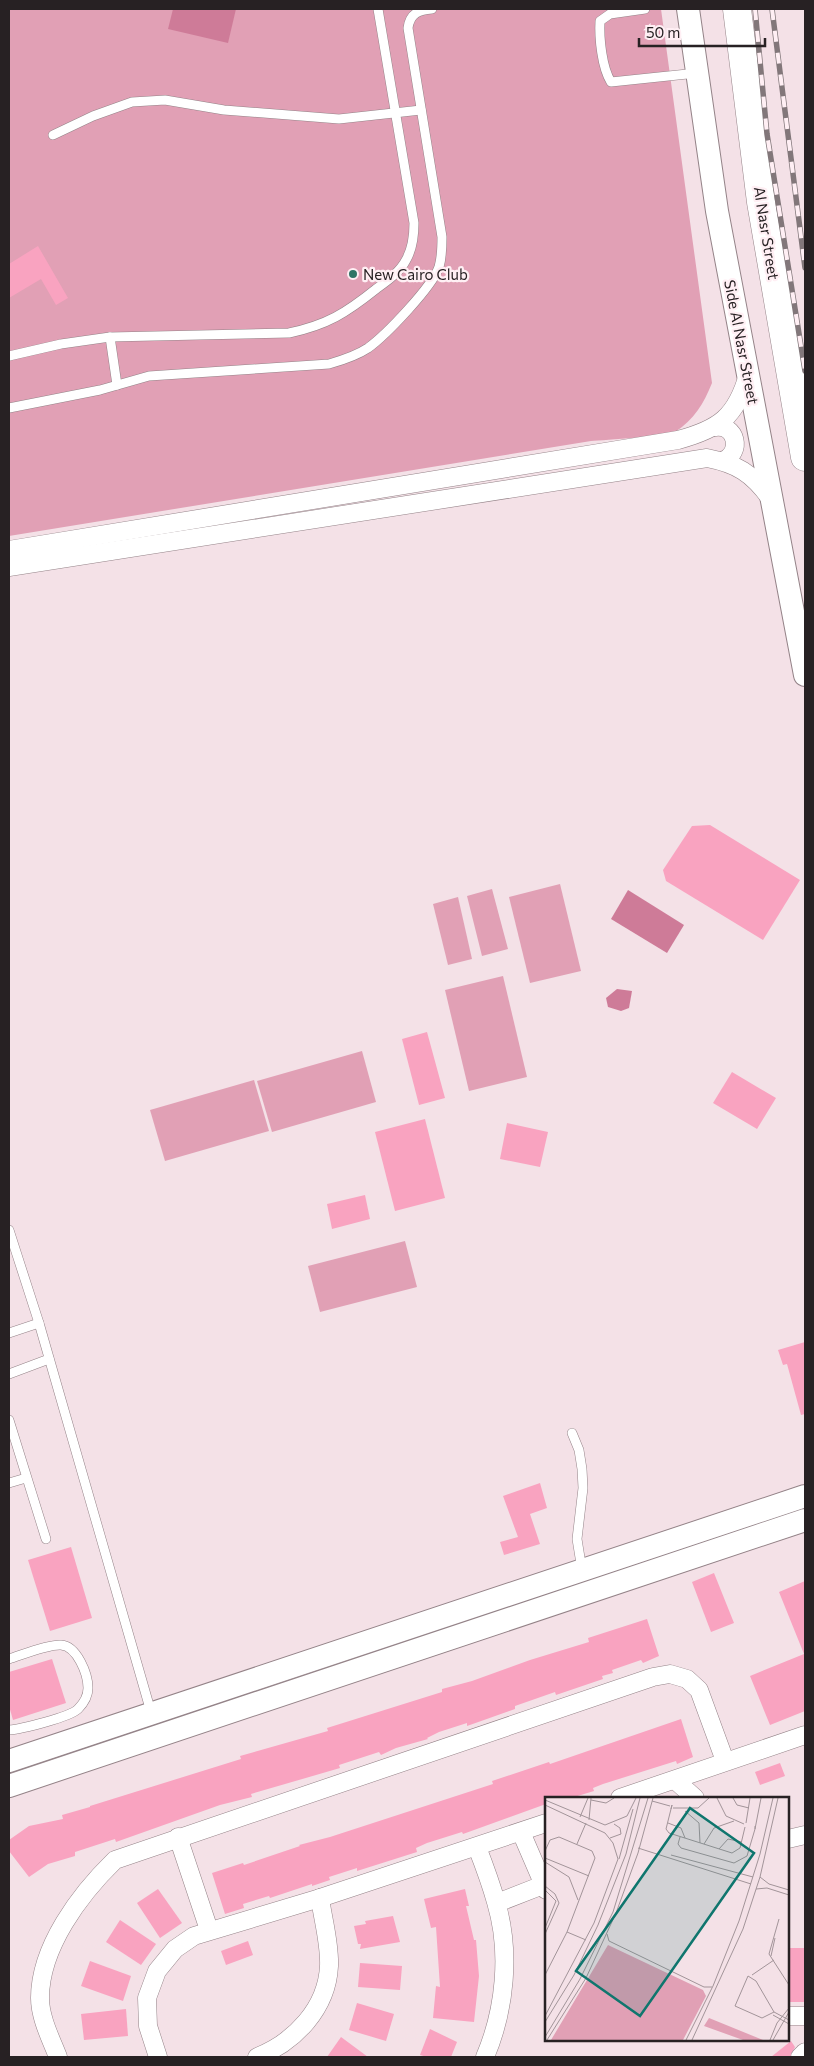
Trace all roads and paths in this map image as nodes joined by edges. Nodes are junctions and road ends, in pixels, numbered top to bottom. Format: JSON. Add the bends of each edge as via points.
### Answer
{"nodes":[{"id":1,"x":378,"y":9,"type":"edge"},
{"id":2,"x":432,"y":9,"type":"edge"},
{"id":3,"x":645,"y":9,"type":"edge"},
{"id":4,"x":688,"y":9,"type":"edge"},
{"id":5,"x":737,"y":9,"type":"edge"},
{"id":6,"x":697,"y":73,"type":"junction"},
{"id":7,"x":422,"y":110,"type":"junction"},
{"id":8,"x":394,"y":114,"type":"junction"},
{"id":9,"x":53,"y":135,"type":"dead end"},
{"id":10,"x":110,"y":337,"type":"junction"},
{"id":11,"x":794,"y":345,"type":"edge"},
{"id":12,"x":9,"y":356,"type":"edge"},
{"id":13,"x":748,"y":374,"type":"junction"},
{"id":14,"x":117,"y":385,"type":"junction"},
{"id":15,"x":9,"y":408,"type":"edge"},
{"id":16,"x":715,"y":427,"type":"junction"},
{"id":17,"x":805,"y":457,"type":"edge"},
{"id":18,"x":723,"y":461,"type":"junction"},
{"id":19,"x":772,"y":500,"type":"junction"},
{"id":20,"x":9,"y":550,"type":"edge"},
{"id":21,"x":9,"y":567,"type":"edge"},
{"id":22,"x":805,"y":675,"type":"edge"},
{"id":23,"x":9,"y":1230,"type":"edge"},
{"id":24,"x":40,"y":1323,"type":"junction"},
{"id":25,"x":9,"y":1333,"type":"edge"},
{"id":26,"x":49,"y":1360,"type":"junction"},
{"id":27,"x":9,"y":1374,"type":"edge"},
{"id":28,"x":9,"y":1420,"type":"edge"},
{"id":29,"x":572,"y":1433,"type":"dead end"},
{"id":30,"x":26,"y":1478,"type":"junction"},
{"id":31,"x":9,"y":1483,"type":"edge"},
{"id":32,"x":805,"y":1496,"type":"edge"},
{"id":33,"x":805,"y":1520,"type":"edge"},
{"id":34,"x":46,"y":1539,"type":"dead end"},
{"id":35,"x":582,"y":1571,"type":"junction"},
{"id":36,"x":9,"y":1659,"type":"edge"},
{"id":37,"x":151,"y":1712,"type":"junction"},
{"id":38,"x":9,"y":1730,"type":"edge"},
{"id":39,"x":805,"y":1735,"type":"edge"},
{"id":40,"x":35,"y":1751,"type":"junction"},
{"id":41,"x":9,"y":1761,"type":"edge"},
{"id":42,"x":725,"y":1761,"type":"junction"},
{"id":43,"x":43,"y":1775,"type":"junction"},
{"id":44,"x":675,"y":1780,"type":"junction"},
{"id":45,"x":9,"y":1786,"type":"edge"},
{"id":46,"x":623,"y":1797,"type":"edge"},
{"id":47,"x":694,"y":1797,"type":"edge"},
{"id":48,"x":545,"y":1823,"type":"edge"},
{"id":49,"x":521,"y":1832,"type":"junction"},
{"id":50,"x":805,"y":1835,"type":"edge"},
{"id":51,"x":178,"y":1837,"type":"junction"},
{"id":52,"x":789,"y":1839,"type":"edge"},
{"id":53,"x":477,"y":1847,"type":"junction"},
{"id":54,"x":545,"y":1888,"type":"edge"},
{"id":55,"x":320,"y":1898,"type":"junction"},
{"id":56,"x":497,"y":1903,"type":"junction"},
{"id":57,"x":209,"y":1930,"type":"junction"},
{"id":58,"x":789,"y":2016,"type":"edge"},
{"id":59,"x":805,"y":2016,"type":"edge"},
{"id":60,"x":805,"y":2052,"type":"edge"},
{"id":61,"x":58,"y":2057,"type":"edge"},
{"id":62,"x":158,"y":2057,"type":"edge"},
{"id":63,"x":257,"y":2057,"type":"edge"},
{"id":64,"x":485,"y":2057,"type":"edge"},
{"id":65,"x":800,"y":2057,"type":"edge"}],
"edges":[{"from":1,"to":8,"type":"lane"},
{"from":2,"to":7,"type":"lane","via":[[413,14],[408,28]]},
{"from":3,"to":6,"type":"lane","via":[[610,14],[600,21],[599,36],[606,74],[611,82]]},
{"from":4,"to":6,"type":"street","name":"Side Al Nasr Street"},
{"from":5,"to":11,"type":"main road","name":"Al Nasr Street","via":[[761,202]]},
{"from":6,"to":13,"type":"street","name":"Side Al Nasr Street","via":[[717,211]]},
{"from":7,"to":8,"type":"lane"},
{"from":7,"to":14,"type":"lane","via":[[442,253],[431,283],[384,334],[350,358],[329,364],[149,376]]},
{"from":8,"to":9,"type":"lane","via":[[339,119],[224,110],[165,100],[132,102]]},
{"from":8,"to":10,"type":"lane","via":[[414,236],[406,261],[388,280],[347,312],[309,329],[289,333]]},
{"from":10,"to":12,"type":"lane"},
{"from":10,"to":14,"type":"lane"},
{"from":11,"to":17,"type":"main road","name":"Al Nasr Street"},
{"from":13,"to":16,"type":"street","via":[[742,395],[731,413]]},
{"from":13,"to":19,"type":"street","name":"Side Al Nasr Street"},
{"from":14,"to":15,"type":"lane"},
{"from":16,"to":18,"type":"street","via":[[726,428],[734,437],[735,449]]},
{"from":16,"to":20,"type":"street","via":[[678,440]]},
{"from":18,"to":19,"type":"street","via":[[743,469],[759,482]]},
{"from":18,"to":21,"type":"street","via":[[707,458]]},
{"from":19,"to":22,"type":"street","name":"Side Al Nasr Street"},
{"from":23,"to":24,"type":"lane"},
{"from":24,"to":25,"type":"lane"},
{"from":24,"to":26,"type":"lane"},
{"from":26,"to":27,"type":"lane"},
{"from":26,"to":37,"type":"lane"},
{"from":28,"to":30,"type":"lane"},
{"from":29,"to":35,"type":"lane","via":[[582,1469],[577,1539]]},
{"from":30,"to":31,"type":"lane"},
{"from":30,"to":34,"type":"lane"},
{"from":32,"to":35,"type":"street"},
{"from":33,"to":43,"type":"street"},
{"from":35,"to":37,"type":"street"},
{"from":36,"to":38,"type":"lane","via":[[61,1645],[75,1653],[88,1689],[82,1704],[69,1715]]},
{"from":37,"to":40,"type":"street"},
{"from":39,"to":42,"type":"street"},
{"from":40,"to":41,"type":"street"},
{"from":40,"to":43,"type":"street"},
{"from":42,"to":44,"type":"street"},
{"from":42,"to":51,"type":"street","via":[[700,1690],[687,1679],[670,1674]]},
{"from":43,"to":45,"type":"street"},
{"from":44,"to":46,"type":"street"},
{"from":44,"to":47,"type":"street"},
{"from":48,"to":49,"type":"street"},
{"from":49,"to":53,"type":"street"},
{"from":49,"to":54,"type":"street"},
{"from":50,"to":52,"type":"street"},
{"from":51,"to":57,"type":"street"},
{"from":51,"to":61,"type":"street","via":[[115,1860],[67,1918],[43,1976],[40,1999]]},
{"from":53,"to":55,"type":"street"},
{"from":53,"to":56,"type":"street"},
{"from":54,"to":56,"type":"street"},
{"from":55,"to":57,"type":"street"},
{"from":55,"to":63,"type":"street","via":[[329,1964],[324,1994],[300,2029],[285,2043]]},
{"from":56,"to":64,"type":"street","via":[[504,1938],[504,1992]]},
{"from":57,"to":62,"type":"street","via":[[175,1948],[157,1971],[148,1998],[148,2026]]},
{"from":58,"to":59,"type":"street"},
{"from":60,"to":65,"type":"street"}]}
